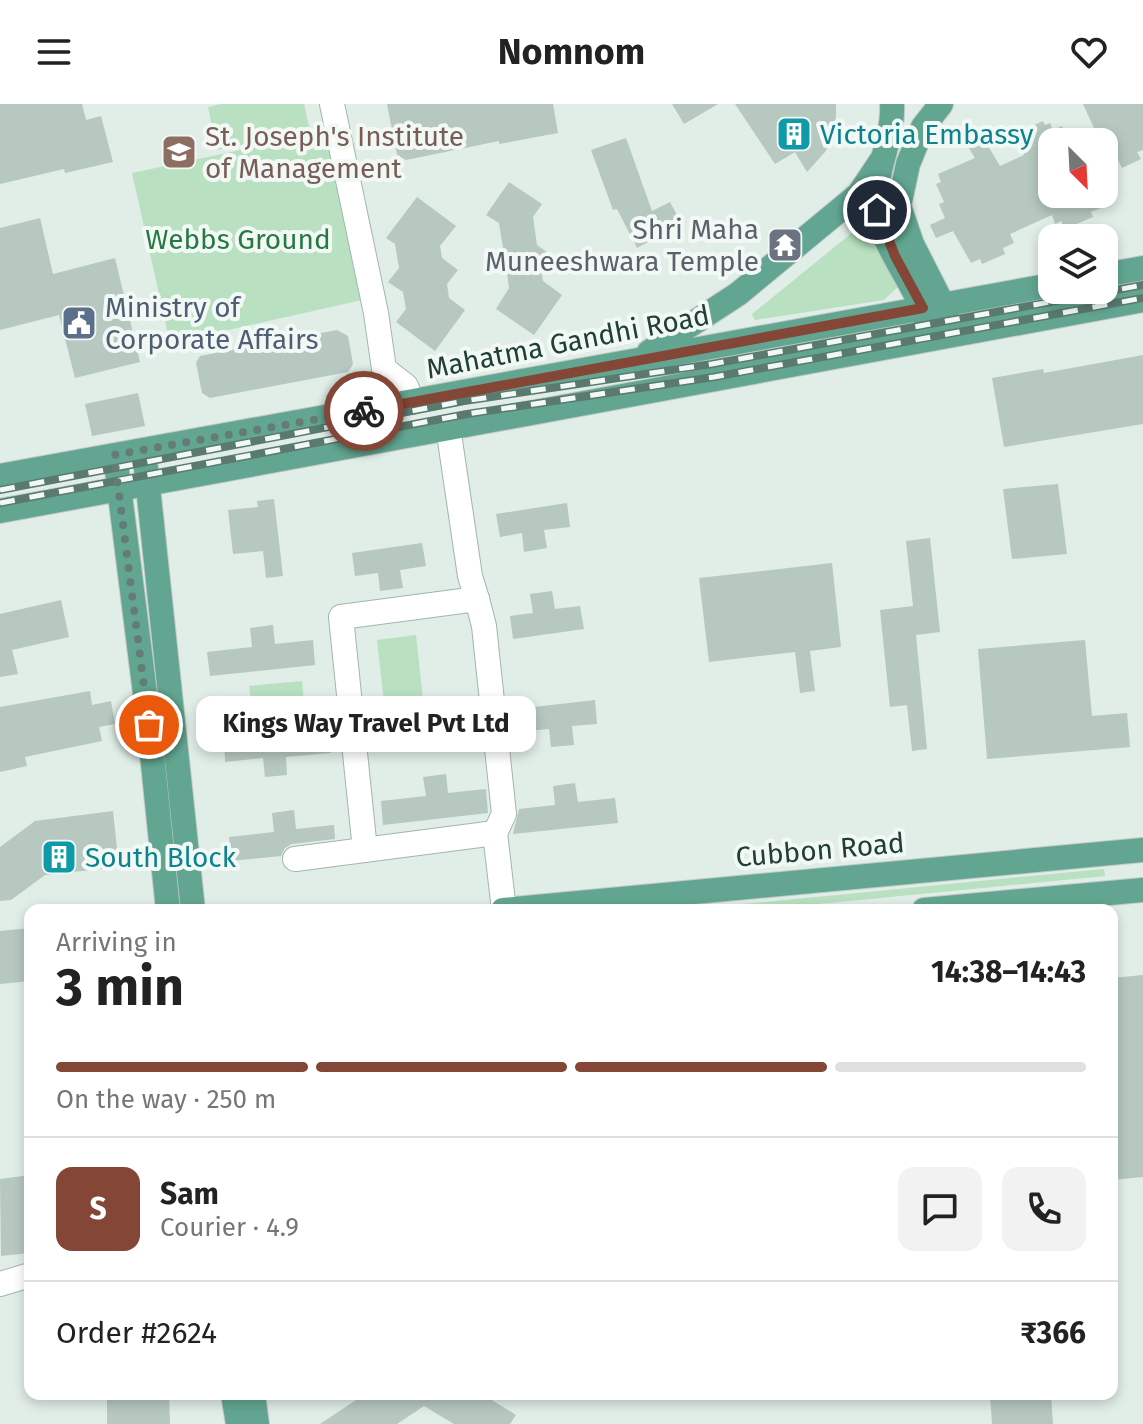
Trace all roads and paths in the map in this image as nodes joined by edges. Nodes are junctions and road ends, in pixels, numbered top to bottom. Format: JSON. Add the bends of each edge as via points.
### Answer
{"nodes":[{"id":1,"x":332,"y":104,"type":"edge"},
{"id":2,"x":892,"y":104,"type":"edge"},
{"id":3,"x":941,"y":104,"type":"edge"},
{"id":4,"x":881,"y":161,"type":"junction"},
{"id":5,"x":1143,"y":268,"type":"edge"},
{"id":6,"x":1118,"y":272,"type":"edge"},
{"id":7,"x":1038,"y":287,"type":"edge"},
{"id":8,"x":1143,"y":300,"type":"edge"},
{"id":9,"x":933,"y":306,"type":"junction"},
{"id":10,"x":941,"y":337,"type":"junction"},
{"id":11,"x":640,"y":358,"type":"junction"},
{"id":12,"x":412,"y":402,"type":"junction"},
{"id":13,"x":448,"y":427,"type":"junction"},
{"id":14,"x":144,"y":450,"type":"junction"},
{"id":15,"x":114,"y":455,"type":"junction"},
{"id":16,"x":0,"y":476,"type":"edge"},
{"id":17,"x":148,"y":482,"type":"junction"},
{"id":18,"x":120,"y":487,"type":"junction"},
{"id":19,"x":0,"y":511,"type":"edge"},
{"id":20,"x":477,"y":599,"type":"junction"},
{"id":21,"x":351,"y":716,"type":"junction"},
{"id":22,"x":218,"y":726,"type":"dead end"},
{"id":23,"x":495,"y":833,"type":"junction"},
{"id":24,"x":365,"y":850,"type":"junction"},
{"id":25,"x":1131,"y":852,"type":"edge"},
{"id":26,"x":295,"y":859,"type":"dead end"},
{"id":27,"x":960,"y":867,"type":"junction"},
{"id":28,"x":1133,"y":890,"type":"edge"},
{"id":29,"x":167,"y":904,"type":"edge"},
{"id":30,"x":192,"y":904,"type":"edge"},
{"id":31,"x":503,"y":904,"type":"edge"},
{"id":32,"x":568,"y":904,"type":"edge"},
{"id":33,"x":964,"y":904,"type":"edge"},
{"id":34,"x":985,"y":904,"type":"edge"},
{"id":35,"x":24,"y":1277,"type":"edge"},
{"id":36,"x":0,"y":1286,"type":"edge"},
{"id":37,"x":24,"y":1292,"type":"edge"},
{"id":38,"x":234,"y":1400,"type":"edge"},
{"id":39,"x":254,"y":1400,"type":"edge"},
{"id":40,"x":238,"y":1424,"type":"edge"},
{"id":41,"x":257,"y":1424,"type":"edge"}],
"edges":[{"from":1,"to":12,"type":"street","via":[[384,369],[406,386]]},
{"from":2,"to":4,"type":"main road","via":[[893,123]]},
{"from":3,"to":9,"type":"main road","via":[[923,127],[899,206]]},
{"from":4,"to":9,"type":"main road","via":[[877,210],[895,256]]},
{"from":4,"to":11,"type":"main road","via":[[859,194],[738,294]]},
{"from":5,"to":6,"type":"main road"},
{"from":7,"to":9,"type":"main road","name":"Mahatma Gandhi Road"},
{"from":8,"to":10,"type":"main road"},
{"from":9,"to":10,"type":"main road"},
{"from":9,"to":11,"type":"main road","name":"Mahatma Gandhi Road"},
{"from":10,"to":13,"type":"main road"},
{"from":11,"to":12,"type":"main road","name":"Mahatma Gandhi Road"},
{"from":12,"to":14,"type":"main road","name":"Mahatma Gandhi Road"},
{"from":13,"to":17,"type":"main road"},
{"from":13,"to":20,"type":"street"},
{"from":14,"to":15,"type":"main road","name":"Mahatma Gandhi Road"},
{"from":14,"to":17,"type":"main road"},
{"from":15,"to":16,"type":"main road","name":"Mahatma Gandhi Road"},
{"from":15,"to":18,"type":"main road"},
{"from":17,"to":18,"type":"main road"},
{"from":17,"to":30,"type":"main road"},
{"from":18,"to":19,"type":"main road"},
{"from":18,"to":29,"type":"main road"},
{"from":20,"to":21,"type":"street","via":[[341,617]]},
{"from":20,"to":23,"type":"street","via":[[504,814]]},
{"from":21,"to":22,"type":"street"},
{"from":21,"to":24,"type":"street"},
{"from":23,"to":24,"type":"street"},
{"from":23,"to":31,"type":"street"},
{"from":24,"to":26,"type":"street"},
{"from":25,"to":27,"type":"main road","name":"Cubbon Road"},
{"from":25,"to":28,"type":"main road"},
{"from":27,"to":32,"type":"main road","name":"Cubbon Road"},
{"from":27,"to":33,"type":"main road"},
{"from":28,"to":34,"type":"main road"},
{"from":35,"to":36,"type":"street"},
{"from":36,"to":37,"type":"street"},
{"from":38,"to":40,"type":"main road"},
{"from":39,"to":41,"type":"main road"}]}
